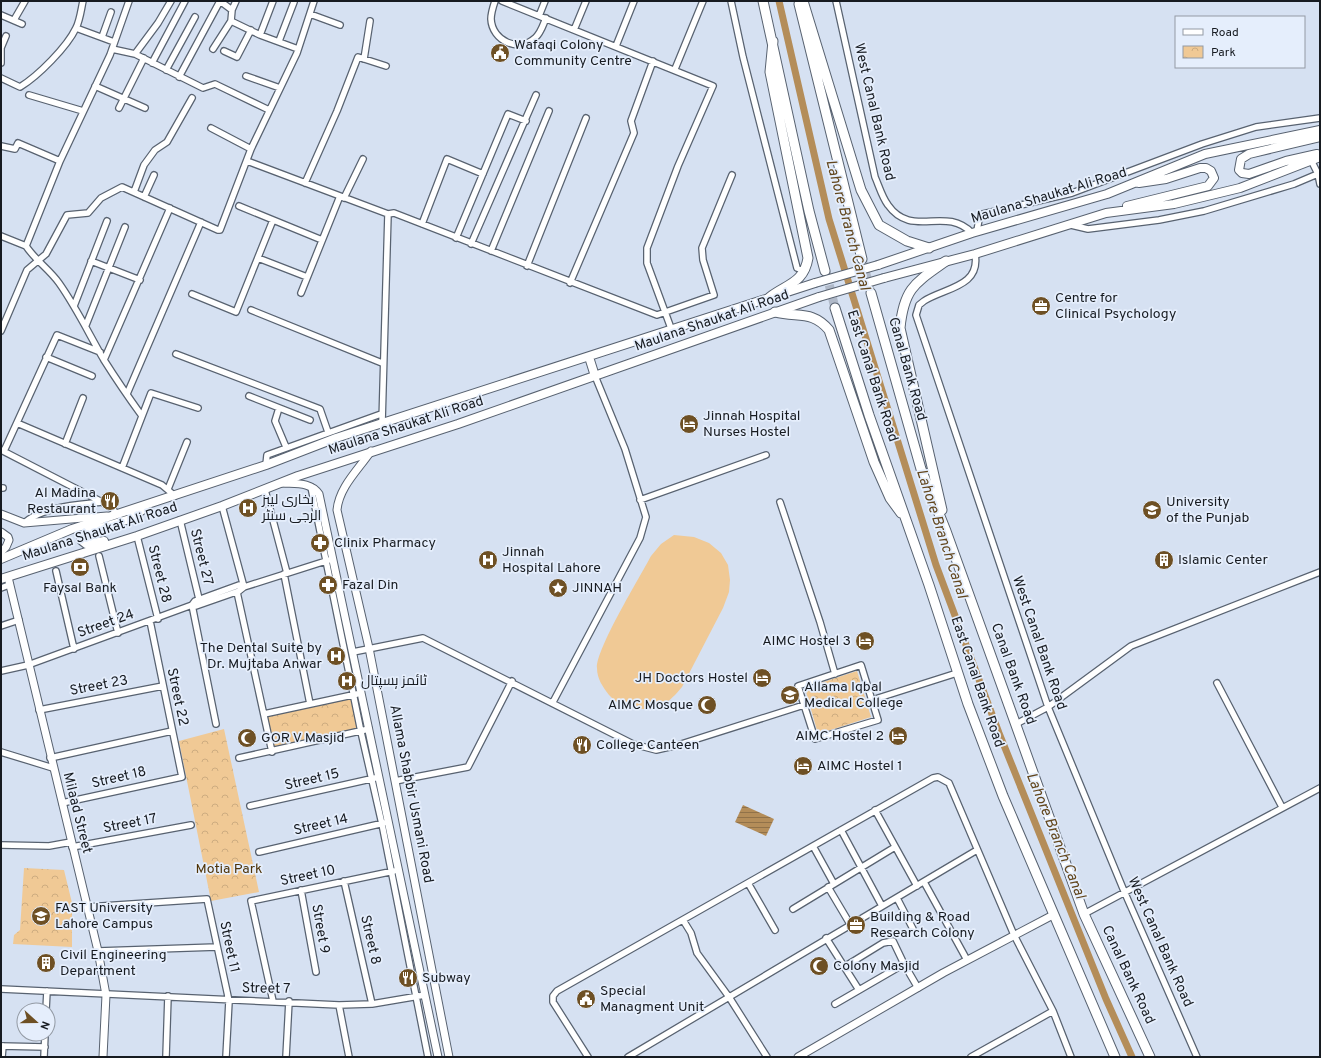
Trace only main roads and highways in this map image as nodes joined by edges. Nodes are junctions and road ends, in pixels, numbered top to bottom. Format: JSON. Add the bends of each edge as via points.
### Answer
{"nodes":[{"id":1,"x":763,"y":1,"type":"edge"},
{"id":2,"x":798,"y":1,"type":"edge"},
{"id":3,"x":804,"y":1,"type":"edge"},
{"id":4,"x":773,"y":41,"type":"junction"},
{"id":5,"x":1320,"y":130,"type":"edge"},
{"id":6,"x":1320,"y":137,"type":"edge"},
{"id":7,"x":1320,"y":153,"type":"edge"},
{"id":8,"x":1320,"y":157,"type":"edge"},
{"id":9,"x":1135,"y":183,"type":"junction"},
{"id":10,"x":1112,"y":212,"type":"junction"},
{"id":11,"x":929,"y":248,"type":"junction"},
{"id":12,"x":862,"y":259,"type":"tunnel mouth"},
{"id":13,"x":946,"y":261,"type":"junction"},
{"id":14,"x":825,"y":271,"type":"tunnel mouth"},
{"id":15,"x":871,"y":293,"type":"tunnel mouth"},
{"id":16,"x":770,"y":297,"type":"junction"},
{"id":17,"x":835,"y":308,"type":"tunnel mouth"},
{"id":18,"x":775,"y":312,"type":"junction"},
{"id":19,"x":589,"y":358,"type":"junction"},
{"id":20,"x":595,"y":376,"type":"junction"},
{"id":21,"x":371,"y":451,"type":"junction"},
{"id":22,"x":282,"y":483,"type":"junction"},
{"id":23,"x":151,"y":504,"type":"junction"},
{"id":24,"x":1,"y":514,"type":"edge"},
{"id":25,"x":113,"y":515,"type":"junction"},
{"id":26,"x":906,"y":519,"type":"junction"},
{"id":27,"x":946,"y":531,"type":"junction"},
{"id":28,"x":1,"y":532,"type":"edge"},
{"id":29,"x":128,"y":538,"type":"junction"},
{"id":30,"x":1,"y":552,"type":"edge"},
{"id":31,"x":1,"y":559,"type":"edge"},
{"id":32,"x":6,"y":580,"type":"edge"},
{"id":33,"x":1053,"y":914,"type":"junction"},
{"id":34,"x":800,"y":1056,"type":"edge"},
{"id":35,"x":103,"y":1057,"type":"edge"},
{"id":36,"x":438,"y":1057,"type":"edge"},
{"id":37,"x":450,"y":1057,"type":"edge"},
{"id":38,"x":1115,"y":1057,"type":"edge"},
{"id":39,"x":1150,"y":1057,"type":"edge"}],
"edges":[{"from":1,"to":4,"type":"highway"},
{"from":2,"to":12,"type":"highway"},
{"from":3,"to":11,"type":"highway","via":[[861,190],[875,218],[879,225],[907,241]]},
{"from":4,"to":14,"type":"highway","via":[[809,211]]},
{"from":4,"to":16,"type":"highway","via":[[770,72],[808,258],[805,271],[798,281]]},
{"from":5,"to":9,"type":"main road","name":"Maulana Shaukat Ali Road","via":[[1205,154]]},
{"from":6,"to":7,"type":"main road","via":[[1249,154],[1241,159],[1239,170],[1249,174]]},
{"from":8,"to":10,"type":"main road","via":[[1255,183],[1230,190],[1174,204]]},
{"from":9,"to":10,"type":"main road","via":[[1166,179],[1204,168],[1211,171],[1214,178],[1208,186],[1125,206]]},
{"from":9,"to":11,"type":"main road","name":"Maulana Shaukat Ali Road","via":[[1107,194],[974,232]]},
{"from":10,"to":13,"type":"main road"},
{"from":11,"to":16,"type":"main road","name":"Maulana Shaukat Ali Road","bridge":true},
{"from":13,"to":18,"type":"main road","name":"Maulana Shaukat Ali Road","bridge":true},
{"from":13,"to":27,"type":"highway","via":[[919,281],[908,293],[900,328]]},
{"from":15,"to":27,"type":"highway","name":"Canal Bank Road","via":[[921,470]]},
{"from":16,"to":19,"type":"main road","name":"Maulana Shaukat Ali Road"},
{"from":17,"to":26,"type":"highway","name":"East Canal Bank Road"},
{"from":18,"to":20,"type":"main road","name":"Maulana Shaukat Ali Road"},
{"from":18,"to":26,"type":"highway","via":[[789,316],[808,315],[822,322],[829,330],[874,462],[890,498]]},
{"from":19,"to":20,"type":"main road"},
{"from":19,"to":23,"type":"main road","name":"Maulana Shaukat Ali Road","via":[[336,438]]},
{"from":20,"to":21,"type":"main road","name":"Maulana Shaukat Ali Road","via":[[458,424]]},
{"from":21,"to":22,"type":"main road","name":"Maulana Shaukat Ali Road"},
{"from":21,"to":37,"type":"main road","name":"Allama Shabbir Usmani Road","via":[[345,488],[337,510],[369,648]]},
{"from":22,"to":29,"type":"main road","name":"Maulana Shaukat Ali Road"},
{"from":22,"to":36,"type":"main road","name":"Allama Shabbir Usmani Road","via":[[311,487],[319,494],[330,560],[369,729],[375,778]]},
{"from":23,"to":25,"type":"main road","name":"Maulana Shaukat Ali Road"},
{"from":23,"to":29,"type":"main road","via":[[130,519],[87,532],[81,540],[86,544]]},
{"from":24,"to":25,"type":"main road","via":[[24,523]]},
{"from":25,"to":31,"type":"main road","name":"Maulana Shaukat Ali Road"},
{"from":26,"to":33,"type":"highway","name":"East Canal Bank Road","via":[[957,673],[1003,796]]},
{"from":27,"to":39,"type":"highway","name":"Canal Bank Road","via":[[1084,914]]},
{"from":28,"to":30,"type":"main road","via":[[9,540]]},
{"from":29,"to":32,"type":"main road","name":"Maulana Shaukat Ali Road"},
{"from":32,"to":35,"type":"main road","name":"Milaad Street","via":[[19,620],[98,951],[106,995]]},
{"from":33,"to":34,"type":"main road"},
{"from":33,"to":38,"type":"highway","name":"East Canal Bank Road"}]}
